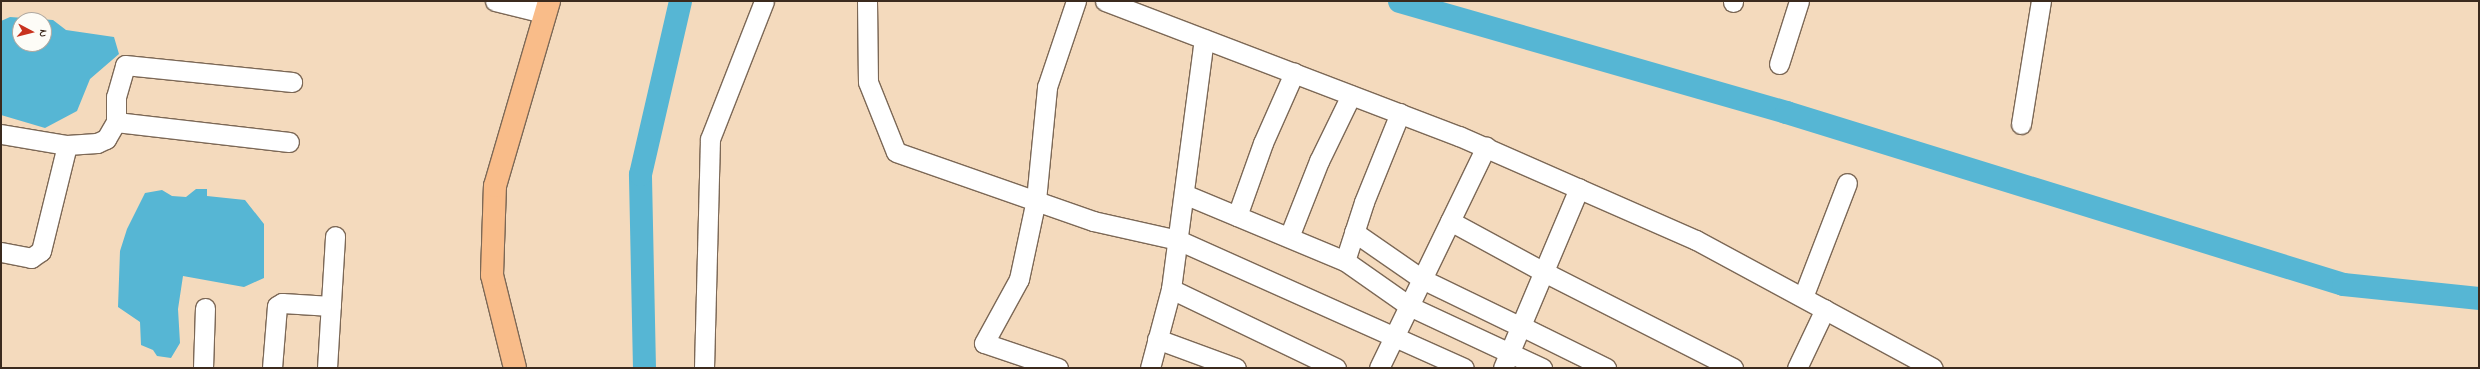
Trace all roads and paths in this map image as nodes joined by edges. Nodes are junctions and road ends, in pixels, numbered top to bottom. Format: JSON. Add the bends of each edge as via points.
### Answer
{"nodes":[{"id":1,"x":495,"y":1,"type":"edge"},
{"id":2,"x":764,"y":1,"type":"edge"},
{"id":3,"x":867,"y":1,"type":"edge"},
{"id":4,"x":1076,"y":1,"type":"edge"},
{"id":5,"x":1105,"y":1,"type":"edge"},
{"id":6,"x":1799,"y":1,"type":"edge"},
{"id":7,"x":2041,"y":1,"type":"edge"},
{"id":8,"x":546,"y":7,"type":"edge"},
{"id":9,"x":1204,"y":39,"type":"junction"},
{"id":10,"x":1779,"y":64,"type":"dead end"},
{"id":11,"x":1294,"y":73,"type":"junction"},
{"id":12,"x":292,"y":82,"type":"dead end"},
{"id":13,"x":1351,"y":94,"type":"junction"},
{"id":14,"x":1400,"y":113,"type":"junction"},
{"id":15,"x":116,"y":122,"type":"junction"},
{"id":16,"x":2021,"y":124,"type":"dead end"},
{"id":17,"x":1,"y":134,"type":"edge"},
{"id":18,"x":289,"y":142,"type":"dead end"},
{"id":19,"x":67,"y":145,"type":"junction"},
{"id":20,"x":1486,"y":147,"type":"junction"},
{"id":21,"x":1847,"y":183,"type":"dead end"},
{"id":22,"x":1579,"y":188,"type":"junction"},
{"id":23,"x":1184,"y":194,"type":"junction"},
{"id":24,"x":1036,"y":200,"type":"junction"},
{"id":25,"x":1237,"y":216,"type":"junction"},
{"id":26,"x":1450,"y":220,"type":"junction"},
{"id":27,"x":1354,"y":232,"type":"junction"},
{"id":28,"x":336,"y":236,"type":"dead end"},
{"id":29,"x":1289,"y":237,"type":"junction"},
{"id":30,"x":1178,"y":240,"type":"junction"},
{"id":31,"x":1,"y":252,"type":"edge"},
{"id":32,"x":1345,"y":261,"type":"junction"},
{"id":33,"x":1544,"y":272,"type":"junction"},
{"id":34,"x":1422,"y":279,"type":"junction"},
{"id":35,"x":1171,"y":289,"type":"junction"},
{"id":36,"x":1803,"y":297,"type":"junction"},
{"id":37,"x":331,"y":306,"type":"junction"},
{"id":38,"x":1409,"y":306,"type":"junction"},
{"id":39,"x":205,"y":308,"type":"dead end"},
{"id":40,"x":1824,"y":309,"type":"junction"},
{"id":41,"x":1517,"y":324,"type":"junction"},
{"id":42,"x":1394,"y":338,"type":"junction"},
{"id":43,"x":1157,"y":339,"type":"junction"},
{"id":44,"x":1507,"y":360,"type":"edge"},
{"id":45,"x":203,"y":368,"type":"edge"},
{"id":46,"x":272,"y":368,"type":"edge"},
{"id":47,"x":327,"y":368,"type":"edge"},
{"id":48,"x":515,"y":368,"type":"edge"},
{"id":49,"x":704,"y":368,"type":"edge"},
{"id":50,"x":1058,"y":368,"type":"edge"},
{"id":51,"x":1150,"y":368,"type":"edge"},
{"id":52,"x":1236,"y":368,"type":"edge"},
{"id":53,"x":1336,"y":368,"type":"edge"},
{"id":54,"x":1379,"y":368,"type":"edge"},
{"id":55,"x":1464,"y":368,"type":"edge"},
{"id":56,"x":1542,"y":368,"type":"edge"},
{"id":57,"x":1606,"y":368,"type":"edge"},
{"id":58,"x":1733,"y":368,"type":"edge"},
{"id":59,"x":1797,"y":368,"type":"edge"},
{"id":60,"x":1933,"y":368,"type":"edge"}],
"edges":[{"from":1,"to":8,"type":"street"},
{"from":2,"to":49,"type":"street","via":[[710,139]]},
{"from":3,"to":24,"type":"street","via":[[868,82],[896,152]]},
{"from":4,"to":24,"type":"street","via":[[1047,87]]},
{"from":5,"to":9,"type":"street"},
{"from":6,"to":10,"type":"street"},
{"from":7,"to":16,"type":"street","via":[[2022,102]]},
{"from":8,"to":48,"type":"main road","via":[[494,186],[492,275]]},
{"from":9,"to":11,"type":"street"},
{"from":9,"to":23,"type":"street"},
{"from":11,"to":13,"type":"street"},
{"from":11,"to":25,"type":"street","via":[[1263,143]]},
{"from":12,"to":15,"type":"street","via":[[125,65],[116,97]]},
{"from":13,"to":14,"type":"street"},
{"from":13,"to":29,"type":"street","via":[[1319,161]]},
{"from":14,"to":20,"type":"street"},
{"from":14,"to":27,"type":"street"},
{"from":15,"to":18,"type":"street"},
{"from":15,"to":19,"type":"street","via":[[106,139],[97,143]]},
{"from":17,"to":19,"type":"street"},
{"from":19,"to":31,"type":"street","via":[[41,251],[31,258]]},
{"from":20,"to":22,"type":"street"},
{"from":20,"to":26,"type":"street"},
{"from":21,"to":36,"type":"street"},
{"from":22,"to":33,"type":"street"},
{"from":22,"to":36,"type":"street","via":[[1696,240]]},
{"from":23,"to":25,"type":"street"},
{"from":23,"to":30,"type":"street"},
{"from":24,"to":30,"type":"street","via":[[1093,221]]},
{"from":24,"to":50,"type":"street","via":[[1019,279],[984,343]]},
{"from":25,"to":29,"type":"street"},
{"from":26,"to":33,"type":"street"},
{"from":26,"to":34,"type":"street"},
{"from":27,"to":32,"type":"street"},
{"from":27,"to":34,"type":"street"},
{"from":28,"to":37,"type":"street"},
{"from":29,"to":32,"type":"street"},
{"from":30,"to":35,"type":"street"},
{"from":30,"to":42,"type":"street"},
{"from":32,"to":38,"type":"street"},
{"from":33,"to":41,"type":"street"},
{"from":33,"to":58,"type":"street"},
{"from":34,"to":38,"type":"street"},
{"from":34,"to":41,"type":"street"},
{"from":35,"to":43,"type":"street"},
{"from":35,"to":53,"type":"street"},
{"from":36,"to":40,"type":"street"},
{"from":37,"to":46,"type":"street","via":[[282,303],[277,306]]},
{"from":37,"to":47,"type":"street"},
{"from":38,"to":42,"type":"street"},
{"from":38,"to":44,"type":"street"},
{"from":39,"to":45,"type":"street"},
{"from":40,"to":59,"type":"street"},
{"from":40,"to":60,"type":"street"},
{"from":41,"to":44,"type":"street"},
{"from":41,"to":57,"type":"street"},
{"from":42,"to":54,"type":"street"},
{"from":42,"to":55,"type":"street"},
{"from":43,"to":51,"type":"street"},
{"from":43,"to":52,"type":"street"},
{"from":44,"to":56,"type":"street"}]}
